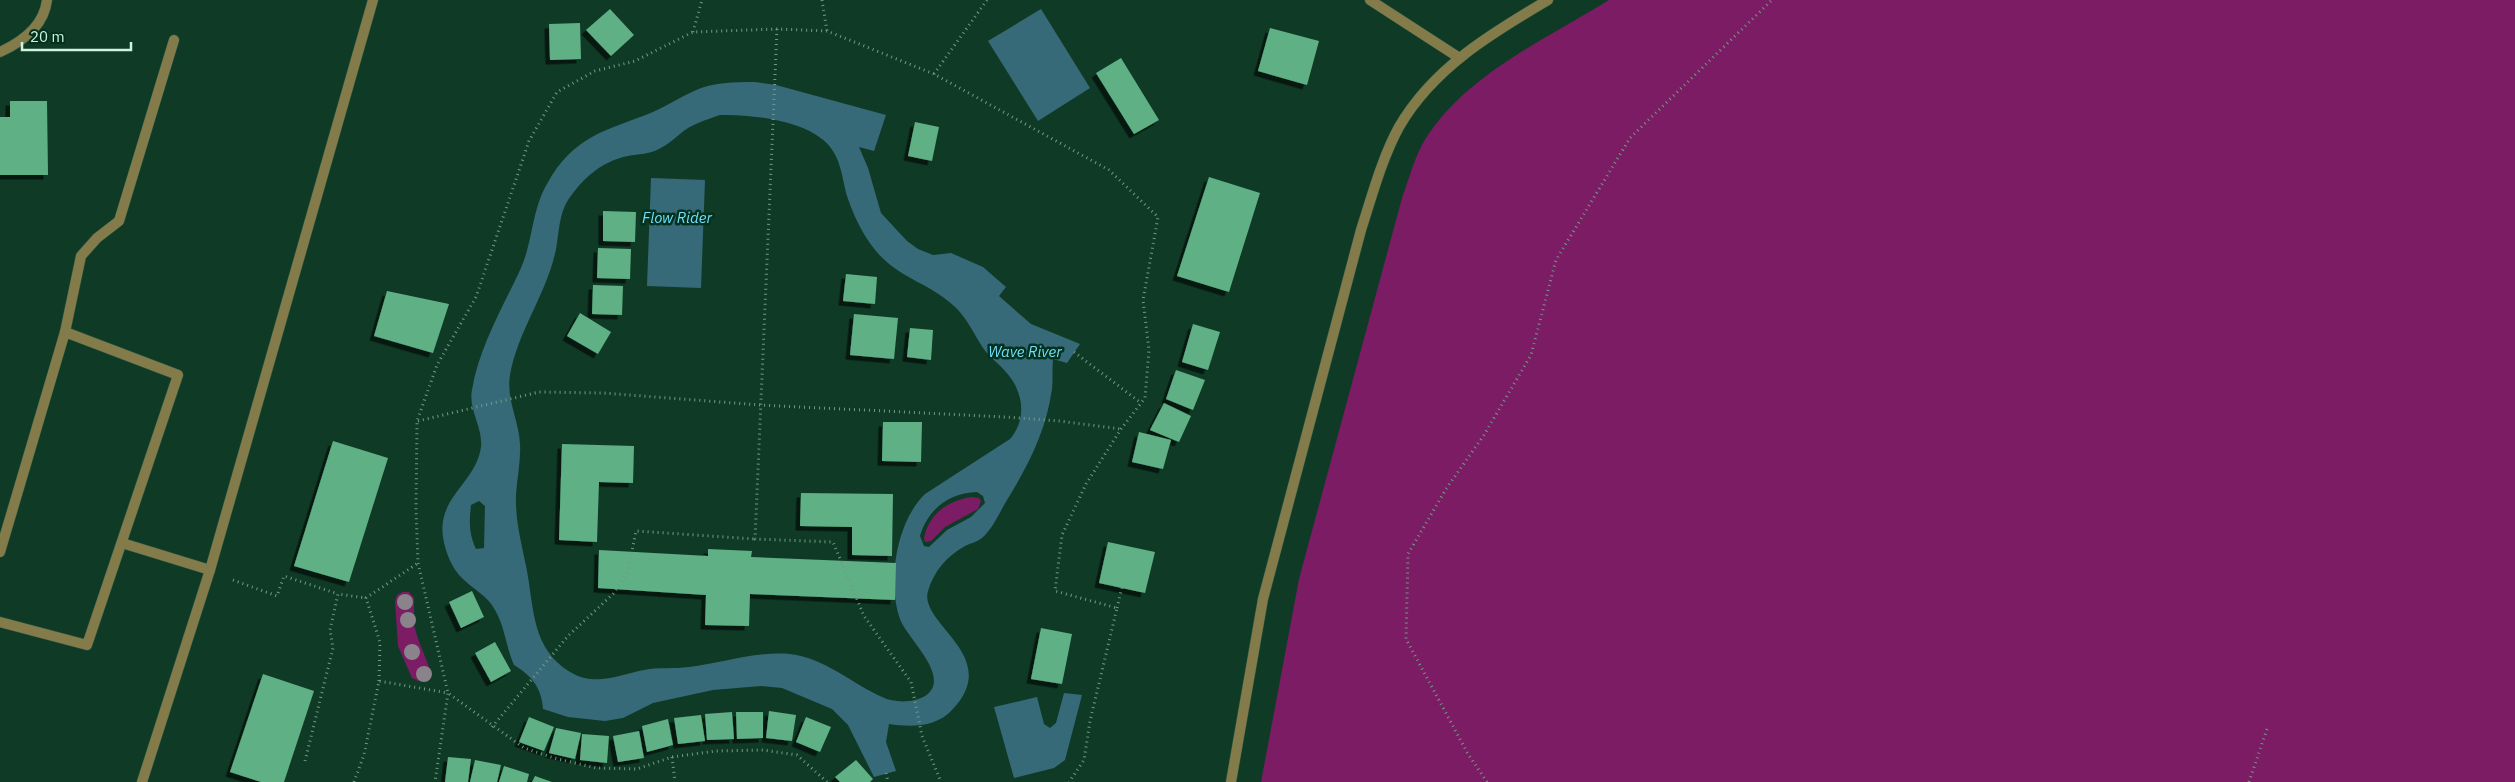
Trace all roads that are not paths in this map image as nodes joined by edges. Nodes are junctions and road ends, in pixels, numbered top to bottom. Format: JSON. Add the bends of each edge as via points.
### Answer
{"nodes":[{"id":1,"x":47,"y":0,"type":"edge"},
{"id":2,"x":373,"y":0,"type":"edge"},
{"id":3,"x":1370,"y":0,"type":"edge"},
{"id":4,"x":1548,"y":0,"type":"edge"},
{"id":5,"x":174,"y":40,"type":"dead end"},
{"id":6,"x":0,"y":52,"type":"edge"},
{"id":7,"x":1458,"y":57,"type":"junction"},
{"id":8,"x":65,"y":332,"type":"junction"},
{"id":9,"x":122,"y":544,"type":"junction"},
{"id":10,"x":0,"y":552,"type":"edge"},
{"id":11,"x":210,"y":570,"type":"junction"},
{"id":12,"x":0,"y":622,"type":"edge"},
{"id":13,"x":142,"y":782,"type":"edge"},
{"id":14,"x":1231,"y":782,"type":"edge"}],
"edges":[{"from":1,"to":6,"type":"street","via":[[36,27],[18,44]]},
{"from":2,"to":11,"type":"street"},
{"from":3,"to":7,"type":"street"},
{"from":4,"to":7,"type":"street"},
{"from":5,"to":8,"type":"street","via":[[119,221],[97,238],[82,256]]},
{"from":7,"to":14,"type":"street","via":[[1424,90],[1399,127],[1361,230],[1262,599]]},
{"from":8,"to":9,"type":"street","via":[[178,375]]},
{"from":8,"to":10,"type":"street"},
{"from":9,"to":11,"type":"street"},
{"from":9,"to":12,"type":"street","via":[[87,645]]},
{"from":11,"to":13,"type":"street"}]}
